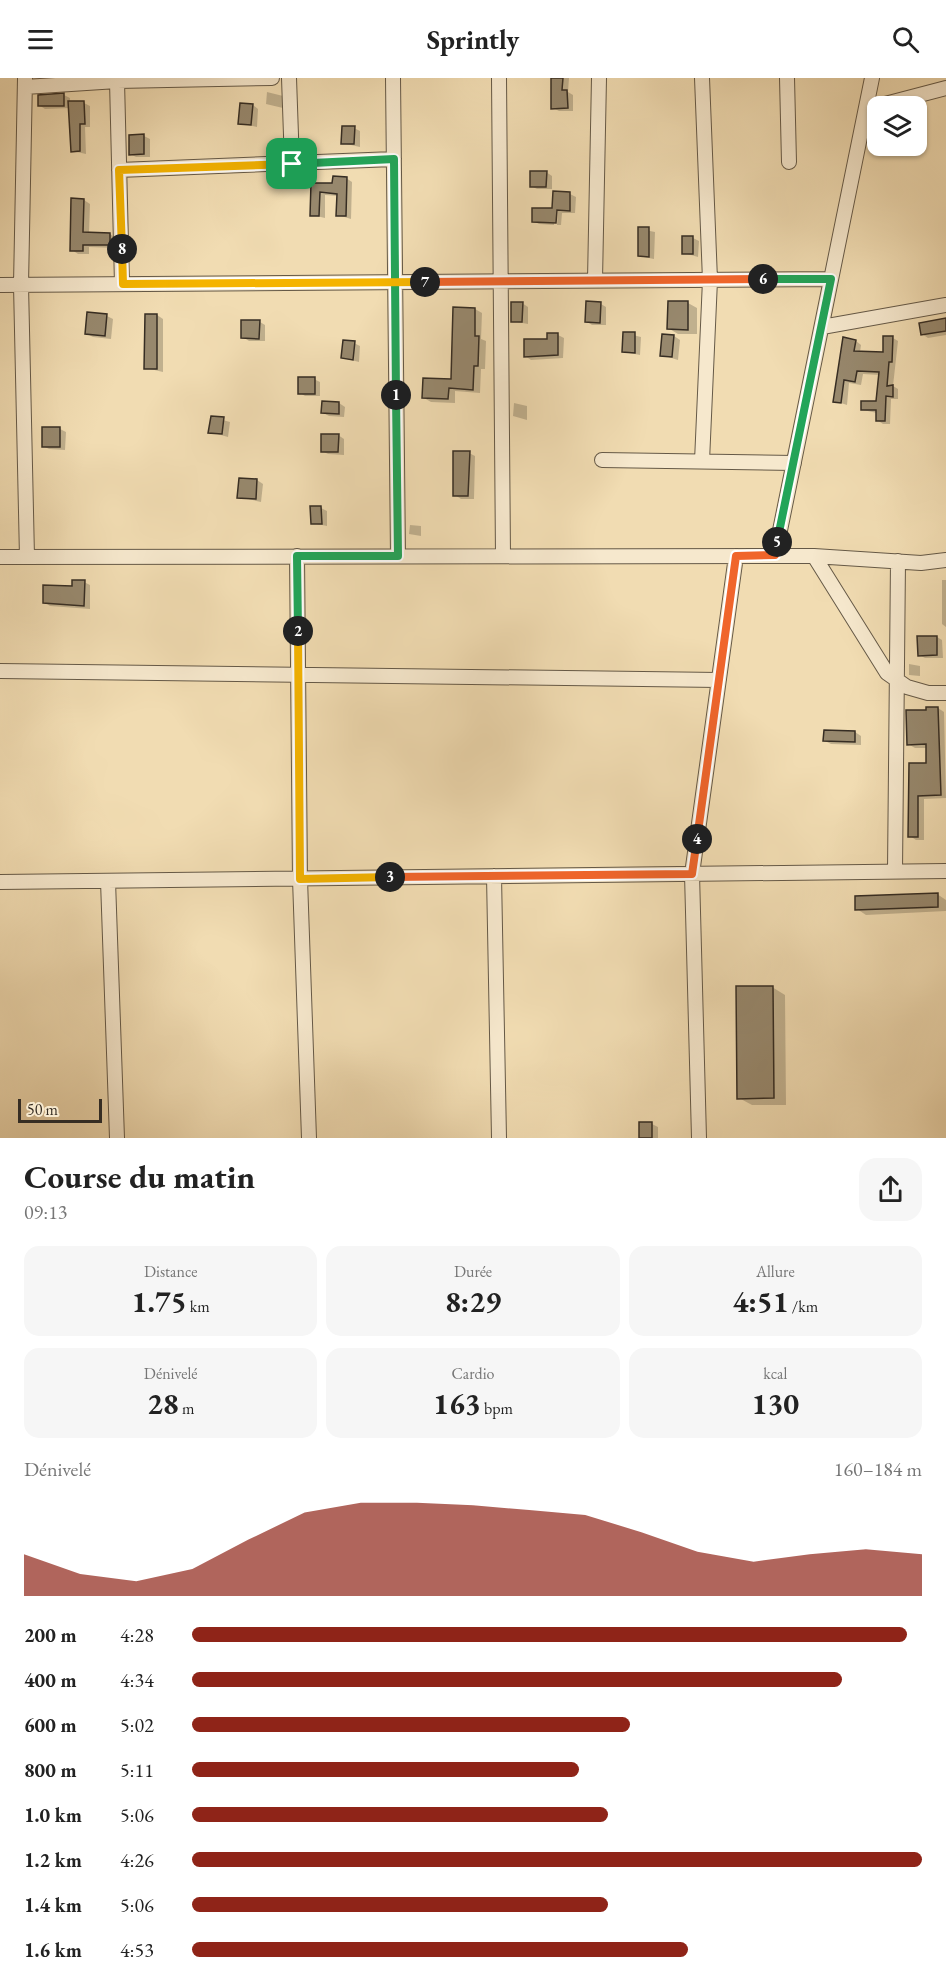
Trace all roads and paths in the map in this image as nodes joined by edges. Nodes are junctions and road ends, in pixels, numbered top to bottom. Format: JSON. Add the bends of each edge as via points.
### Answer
{"nodes":[{"id":1,"x":272,"y":78,"type":"edge"},
{"id":2,"x":289,"y":78,"type":"edge"},
{"id":3,"x":393,"y":78,"type":"edge"},
{"id":4,"x":499,"y":78,"type":"edge"},
{"id":5,"x":600,"y":78,"type":"edge"},
{"id":6,"x":702,"y":78,"type":"edge"},
{"id":7,"x":787,"y":78,"type":"edge"},
{"id":8,"x":872,"y":78,"type":"edge"},
{"id":9,"x":117,"y":81,"type":"junction"},
{"id":10,"x":26,"y":82,"type":"edge"},
{"id":11,"x":946,"y":88,"type":"edge"},
{"id":12,"x":866,"y":109,"type":"junction"},
{"id":13,"x":394,"y":159,"type":"junction"},
{"id":14,"x":789,"y":162,"type":"dead end"},
{"id":15,"x":292,"y":164,"type":"junction"},
{"id":16,"x":119,"y":170,"type":"junction"},
{"id":17,"x":831,"y":279,"type":"junction"},
{"id":18,"x":595,"y":280,"type":"junction"},
{"id":19,"x":710,"y":280,"type":"junction"},
{"id":20,"x":501,"y":281,"type":"junction"},
{"id":21,"x":395,"y":282,"type":"junction"},
{"id":22,"x":123,"y":284,"type":"junction"},
{"id":23,"x":0,"y":285,"type":"edge"},
{"id":24,"x":21,"y":285,"type":"junction"},
{"id":25,"x":946,"y":305,"type":"edge"},
{"id":26,"x":822,"y":327,"type":"junction"},
{"id":27,"x":602,"y":460,"type":"dead end"},
{"id":28,"x":702,"y":461,"type":"junction"},
{"id":29,"x":794,"y":463,"type":"junction"},
{"id":30,"x":775,"y":555,"type":"junction"},
{"id":31,"x":0,"y":556,"type":"edge"},
{"id":32,"x":27,"y":556,"type":"junction"},
{"id":33,"x":297,"y":556,"type":"junction"},
{"id":34,"x":398,"y":556,"type":"junction"},
{"id":35,"x":503,"y":556,"type":"junction"},
{"id":36,"x":736,"y":556,"type":"junction"},
{"id":37,"x":814,"y":556,"type":"junction"},
{"id":38,"x":946,"y":560,"type":"edge"},
{"id":39,"x":898,"y":561,"type":"junction"},
{"id":40,"x":0,"y":671,"type":"edge"},
{"id":41,"x":298,"y":675,"type":"junction"},
{"id":42,"x":896,"y":679,"type":"junction"},
{"id":43,"x":719,"y":680,"type":"junction"},
{"id":44,"x":946,"y":693,"type":"edge"},
{"id":45,"x":895,"y":871,"type":"junction"},
{"id":46,"x":946,"y":871,"type":"edge"},
{"id":47,"x":692,"y":874,"type":"junction"},
{"id":48,"x":494,"y":876,"type":"junction"},
{"id":49,"x":300,"y":879,"type":"junction"},
{"id":50,"x":108,"y":881,"type":"junction"},
{"id":51,"x":0,"y":882,"type":"edge"},
{"id":52,"x":117,"y":1138,"type":"edge"},
{"id":53,"x":309,"y":1138,"type":"edge"},
{"id":54,"x":499,"y":1138,"type":"edge"},
{"id":55,"x":699,"y":1138,"type":"edge"}],
"edges":[{"from":1,"to":9,"type":"street"},
{"from":2,"to":15,"type":"street"},
{"from":3,"to":13,"type":"street"},
{"from":4,"to":20,"type":"street"},
{"from":5,"to":18,"type":"street"},
{"from":6,"to":19,"type":"street"},
{"from":7,"to":14,"type":"street"},
{"from":8,"to":12,"type":"street"},
{"from":9,"to":10,"type":"street"},
{"from":9,"to":16,"type":"street"},
{"from":10,"to":24,"type":"street"},
{"from":11,"to":12,"type":"street"},
{"from":12,"to":17,"type":"street"},
{"from":13,"to":15,"type":"street"},
{"from":13,"to":21,"type":"street"},
{"from":15,"to":16,"type":"street"},
{"from":16,"to":22,"type":"street"},
{"from":17,"to":19,"type":"street"},
{"from":17,"to":26,"type":"street"},
{"from":18,"to":19,"type":"street"},
{"from":18,"to":20,"type":"street"},
{"from":19,"to":28,"type":"street"},
{"from":20,"to":21,"type":"street"},
{"from":20,"to":35,"type":"street"},
{"from":21,"to":22,"type":"street"},
{"from":21,"to":34,"type":"street"},
{"from":22,"to":24,"type":"street"},
{"from":23,"to":24,"type":"street"},
{"from":24,"to":32,"type":"street"},
{"from":25,"to":26,"type":"street"},
{"from":26,"to":29,"type":"street"},
{"from":27,"to":28,"type":"street"},
{"from":28,"to":29,"type":"street"},
{"from":29,"to":30,"type":"street"},
{"from":30,"to":36,"type":"street"},
{"from":30,"to":37,"type":"street"},
{"from":31,"to":32,"type":"street"},
{"from":32,"to":33,"type":"street"},
{"from":33,"to":34,"type":"street"},
{"from":33,"to":41,"type":"street"},
{"from":34,"to":35,"type":"street"},
{"from":35,"to":36,"type":"street"},
{"from":36,"to":43,"type":"street"},
{"from":37,"to":39,"type":"street"},
{"from":37,"to":42,"type":"street","via":[[887,673]]},
{"from":38,"to":39,"type":"street"},
{"from":39,"to":42,"type":"street"},
{"from":40,"to":41,"type":"street"},
{"from":41,"to":43,"type":"street"},
{"from":41,"to":49,"type":"street"},
{"from":42,"to":44,"type":"street","via":[[928,693]]},
{"from":42,"to":45,"type":"street"},
{"from":43,"to":47,"type":"street"},
{"from":45,"to":46,"type":"street"},
{"from":45,"to":47,"type":"street"},
{"from":47,"to":48,"type":"street"},
{"from":47,"to":55,"type":"street"},
{"from":48,"to":49,"type":"street"},
{"from":48,"to":54,"type":"street"},
{"from":49,"to":50,"type":"street"},
{"from":49,"to":53,"type":"street"},
{"from":50,"to":51,"type":"street"},
{"from":50,"to":52,"type":"street"}]}
